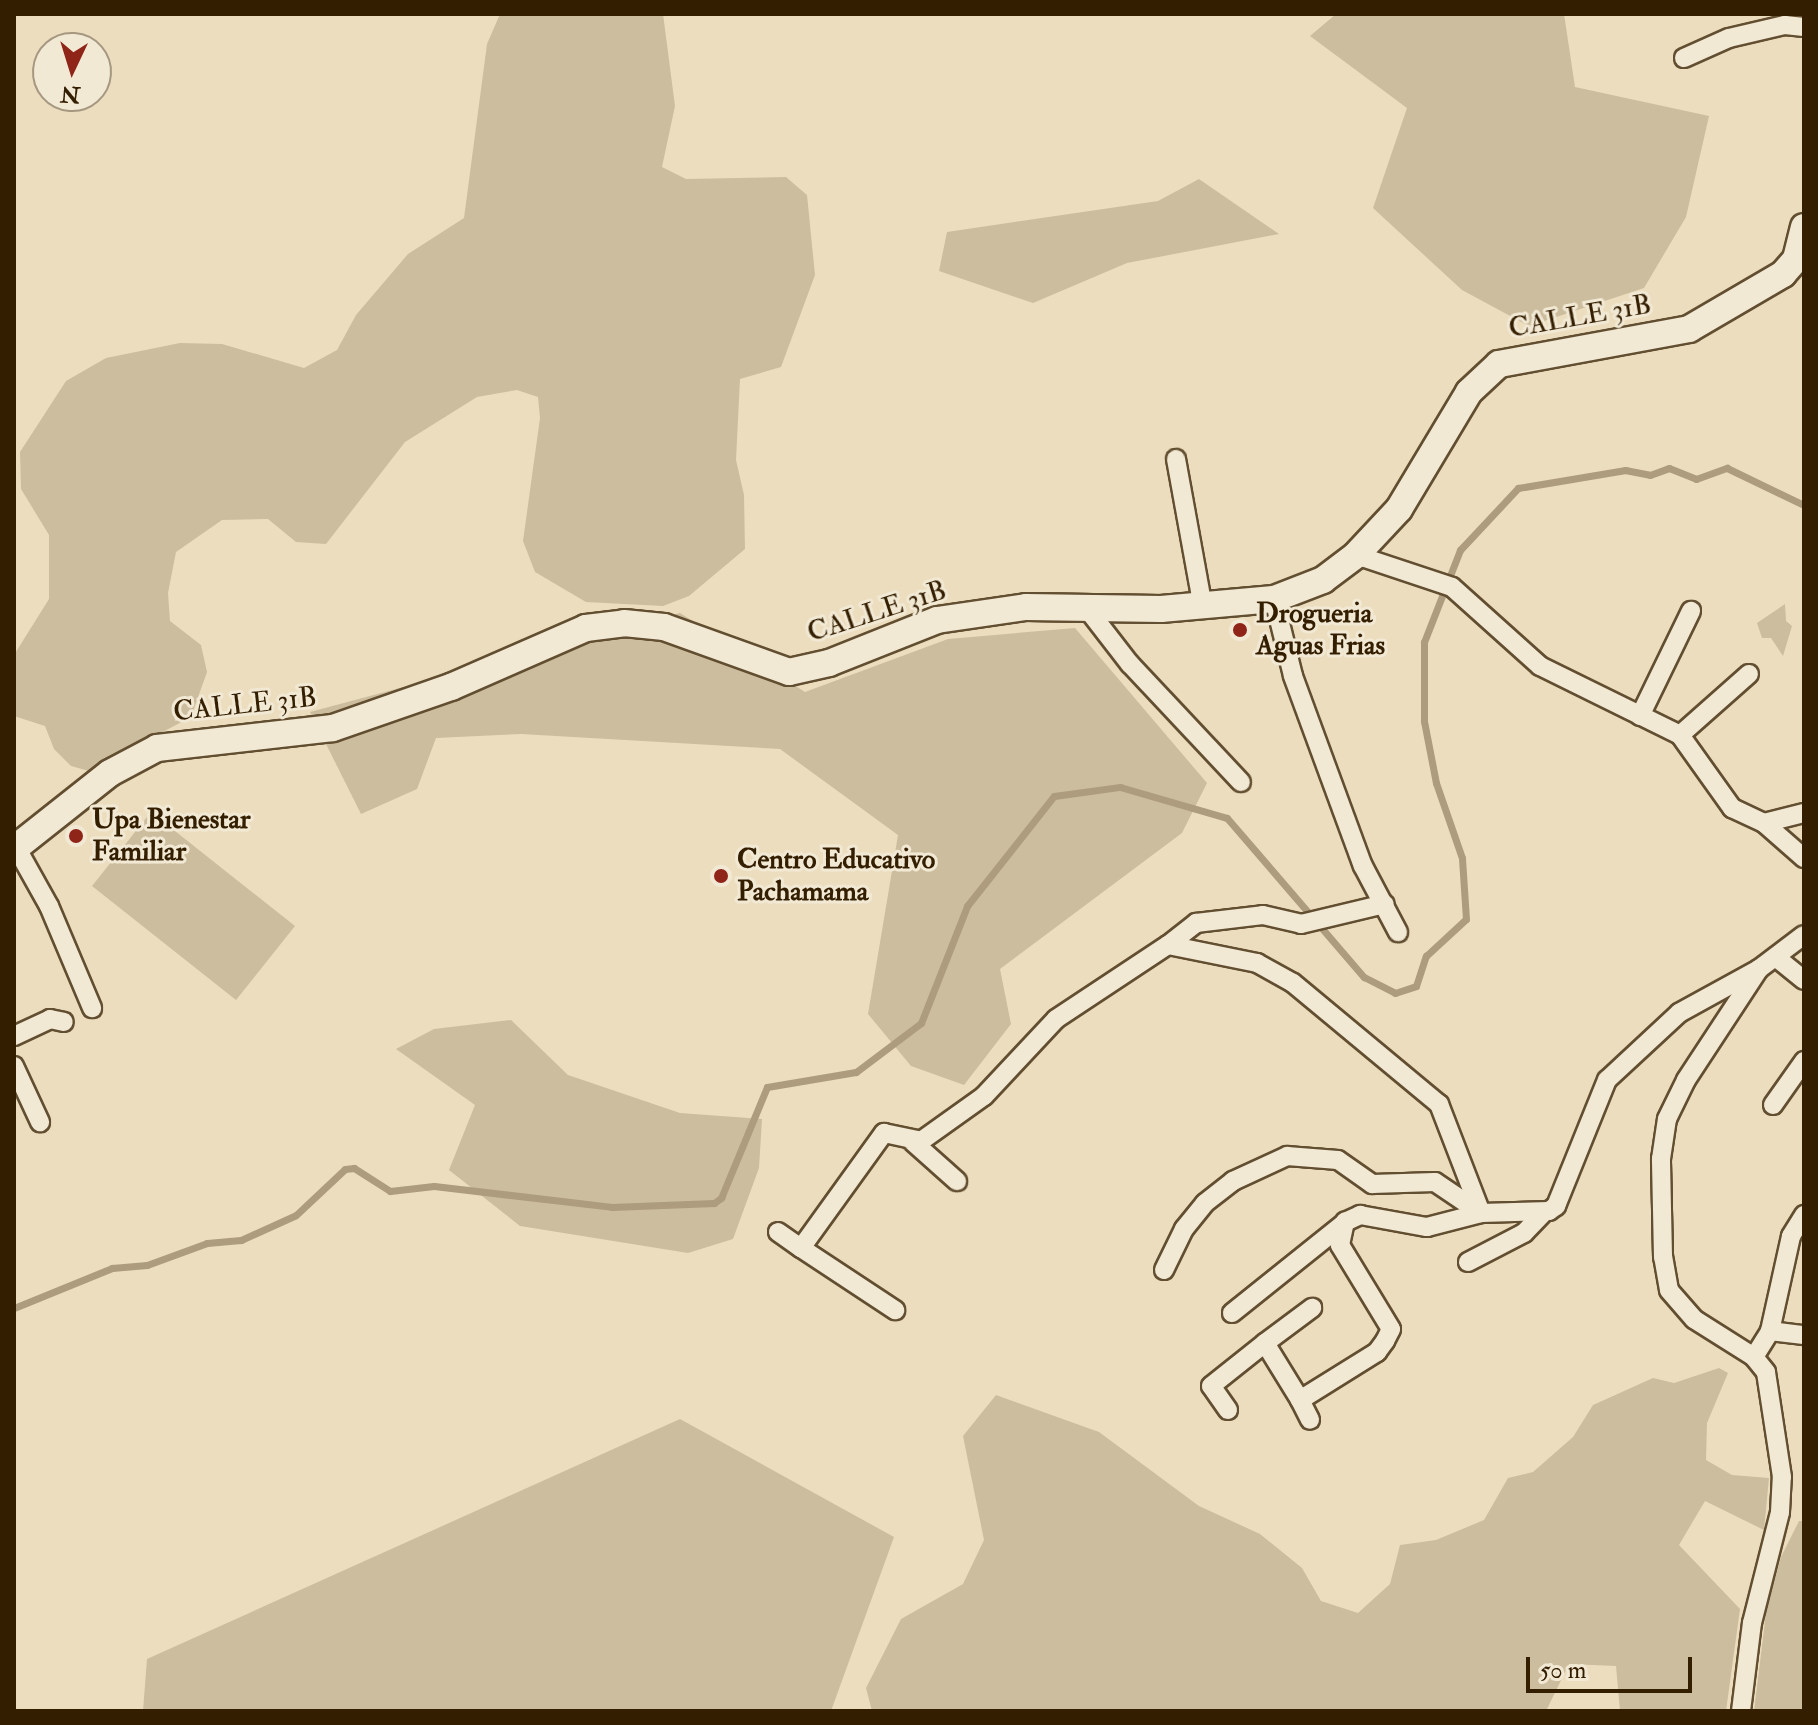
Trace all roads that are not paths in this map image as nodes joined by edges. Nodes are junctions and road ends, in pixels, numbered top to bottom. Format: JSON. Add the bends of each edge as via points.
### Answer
{"nodes":[{"id":1,"x":1804,"y":27,"type":"edge"},
{"id":2,"x":1684,"y":58,"type":"dead end"},
{"id":3,"x":1804,"y":227,"type":"edge"},
{"id":4,"x":1176,"y":459,"type":"dead end"},
{"id":5,"x":1356,"y":555,"type":"junction"},
{"id":6,"x":1274,"y":599,"type":"junction"},
{"id":7,"x":1203,"y":607,"type":"junction"},
{"id":8,"x":1089,"y":611,"type":"junction"},
{"id":9,"x":1691,"y":611,"type":"dead end"},
{"id":10,"x":1749,"y":674,"type":"dead end"},
{"id":11,"x":1640,"y":716,"type":"junction"},
{"id":12,"x":1680,"y":735,"type":"junction"},
{"id":13,"x":1241,"y":782,"type":"dead end"},
{"id":14,"x":1804,"y":813,"type":"edge"},
{"id":15,"x":1764,"y":823,"type":"junction"},
{"id":16,"x":15,"y":848,"type":"edge"},
{"id":17,"x":1804,"y":858,"type":"edge"},
{"id":18,"x":1385,"y":904,"type":"junction"},
{"id":19,"x":1398,"y":932,"type":"dead end"},
{"id":20,"x":1804,"y":935,"type":"edge"},
{"id":21,"x":1168,"y":945,"type":"junction"},
{"id":22,"x":1778,"y":959,"type":"junction"},
{"id":23,"x":1759,"y":969,"type":"junction"},
{"id":24,"x":1804,"y":980,"type":"edge"},
{"id":25,"x":92,"y":1008,"type":"dead end"},
{"id":26,"x":64,"y":1022,"type":"dead end"},
{"id":27,"x":14,"y":1036,"type":"edge"},
{"id":28,"x":1804,"y":1061,"type":"edge"},
{"id":29,"x":14,"y":1066,"type":"edge"},
{"id":30,"x":1773,"y":1105,"type":"dead end"},
{"id":31,"x":40,"y":1122,"type":"dead end"},
{"id":32,"x":913,"y":1142,"type":"junction"},
{"id":33,"x":957,"y":1181,"type":"dead end"},
{"id":34,"x":1481,"y":1213,"type":"junction"},
{"id":35,"x":1543,"y":1213,"type":"junction"},
{"id":36,"x":1804,"y":1215,"type":"edge"},
{"id":37,"x":1345,"y":1222,"type":"junction"},
{"id":38,"x":778,"y":1232,"type":"dead end"},
{"id":39,"x":801,"y":1248,"type":"junction"},
{"id":40,"x":1468,"y":1262,"type":"dead end"},
{"id":41,"x":1164,"y":1270,"type":"dead end"},
{"id":42,"x":1312,"y":1308,"type":"dead end"},
{"id":43,"x":895,"y":1310,"type":"dead end"},
{"id":44,"x":1232,"y":1313,"type":"dead end"},
{"id":45,"x":1770,"y":1331,"type":"junction"},
{"id":46,"x":1804,"y":1335,"type":"edge"},
{"id":47,"x":1265,"y":1343,"type":"junction"},
{"id":48,"x":1754,"y":1357,"type":"junction"},
{"id":49,"x":1300,"y":1400,"type":"junction"},
{"id":50,"x":1228,"y":1410,"type":"dead end"},
{"id":51,"x":1310,"y":1420,"type":"dead end"},
{"id":52,"x":1741,"y":1711,"type":"edge"}],
"edges":[{"from":1,"to":2,"type":"street","via":[[1785,25],[1729,38]]},
{"from":3,"to":5,"type":"street","name":"CALLE 31B","via":[[1796,259],[1783,274],[1689,329],[1499,364],[1469,392],[1399,509]]},
{"from":4,"to":7,"type":"street"},
{"from":5,"to":6,"type":"street","name":"CALLE 31B","via":[[1323,580]]},
{"from":5,"to":11,"type":"street","via":[[1452,587],[1540,666]]},
{"from":6,"to":7,"type":"street","name":"CALLE 31B"},
{"from":6,"to":18,"type":"street","via":[[1293,676],[1363,866]]},
{"from":7,"to":8,"type":"street","name":"CALLE 31B"},
{"from":8,"to":13,"type":"street","via":[[1130,664]]},
{"from":8,"to":16,"type":"street","name":"CALLE 31B","via":[[1026,607],[937,620],[829,663],[789,672],[664,627],[624,623],[586,628],[451,687],[333,728],[157,748],[110,773]]},
{"from":9,"to":11,"type":"street"},
{"from":10,"to":12,"type":"street"},
{"from":11,"to":12,"type":"street"},
{"from":12,"to":15,"type":"street","via":[[1732,808]]},
{"from":14,"to":15,"type":"street"},
{"from":15,"to":17,"type":"street"},
{"from":16,"to":25,"type":"street","via":[[49,906]]},
{"from":18,"to":19,"type":"street"},
{"from":18,"to":21,"type":"street","via":[[1301,924],[1263,915],[1196,923]]},
{"from":20,"to":22,"type":"street"},
{"from":21,"to":32,"type":"street","via":[[1056,1019],[984,1096]]},
{"from":21,"to":34,"type":"street","via":[[1257,963],[1293,983],[1439,1104]]},
{"from":22,"to":23,"type":"street"},
{"from":22,"to":24,"type":"street"},
{"from":23,"to":35,"type":"street","via":[[1679,1013],[1607,1080],[1556,1206]]},
{"from":23,"to":48,"type":"street","via":[[1686,1080],[1667,1119],[1661,1159],[1669,1290],[1694,1319]]},
{"from":26,"to":27,"type":"street","via":[[50,1019]]},
{"from":28,"to":30,"type":"street"},
{"from":29,"to":31,"type":"street"},
{"from":32,"to":33,"type":"street"},
{"from":32,"to":39,"type":"street","via":[[884,1133]]},
{"from":34,"to":35,"type":"street"},
{"from":34,"to":37,"type":"street","via":[[1427,1227],[1360,1215]]},
{"from":34,"to":41,"type":"street","via":[[1435,1182],[1372,1184],[1338,1160],[1287,1156],[1233,1181],[1205,1203],[1184,1229]]},
{"from":35,"to":40,"type":"street","via":[[1524,1233]]},
{"from":36,"to":45,"type":"street","via":[[1791,1236]]},
{"from":37,"to":44,"type":"street"},
{"from":37,"to":49,"type":"street","via":[[1340,1245],[1391,1329],[1377,1352]]},
{"from":38,"to":39,"type":"street"},
{"from":39,"to":43,"type":"street"},
{"from":42,"to":47,"type":"street"},
{"from":45,"to":46,"type":"street"},
{"from":45,"to":48,"type":"street"},
{"from":47,"to":49,"type":"street"},
{"from":47,"to":50,"type":"street","via":[[1211,1386]]},
{"from":48,"to":52,"type":"street","via":[[1766,1372],[1782,1477],[1780,1512],[1752,1623]]},
{"from":49,"to":51,"type":"street"}]}
